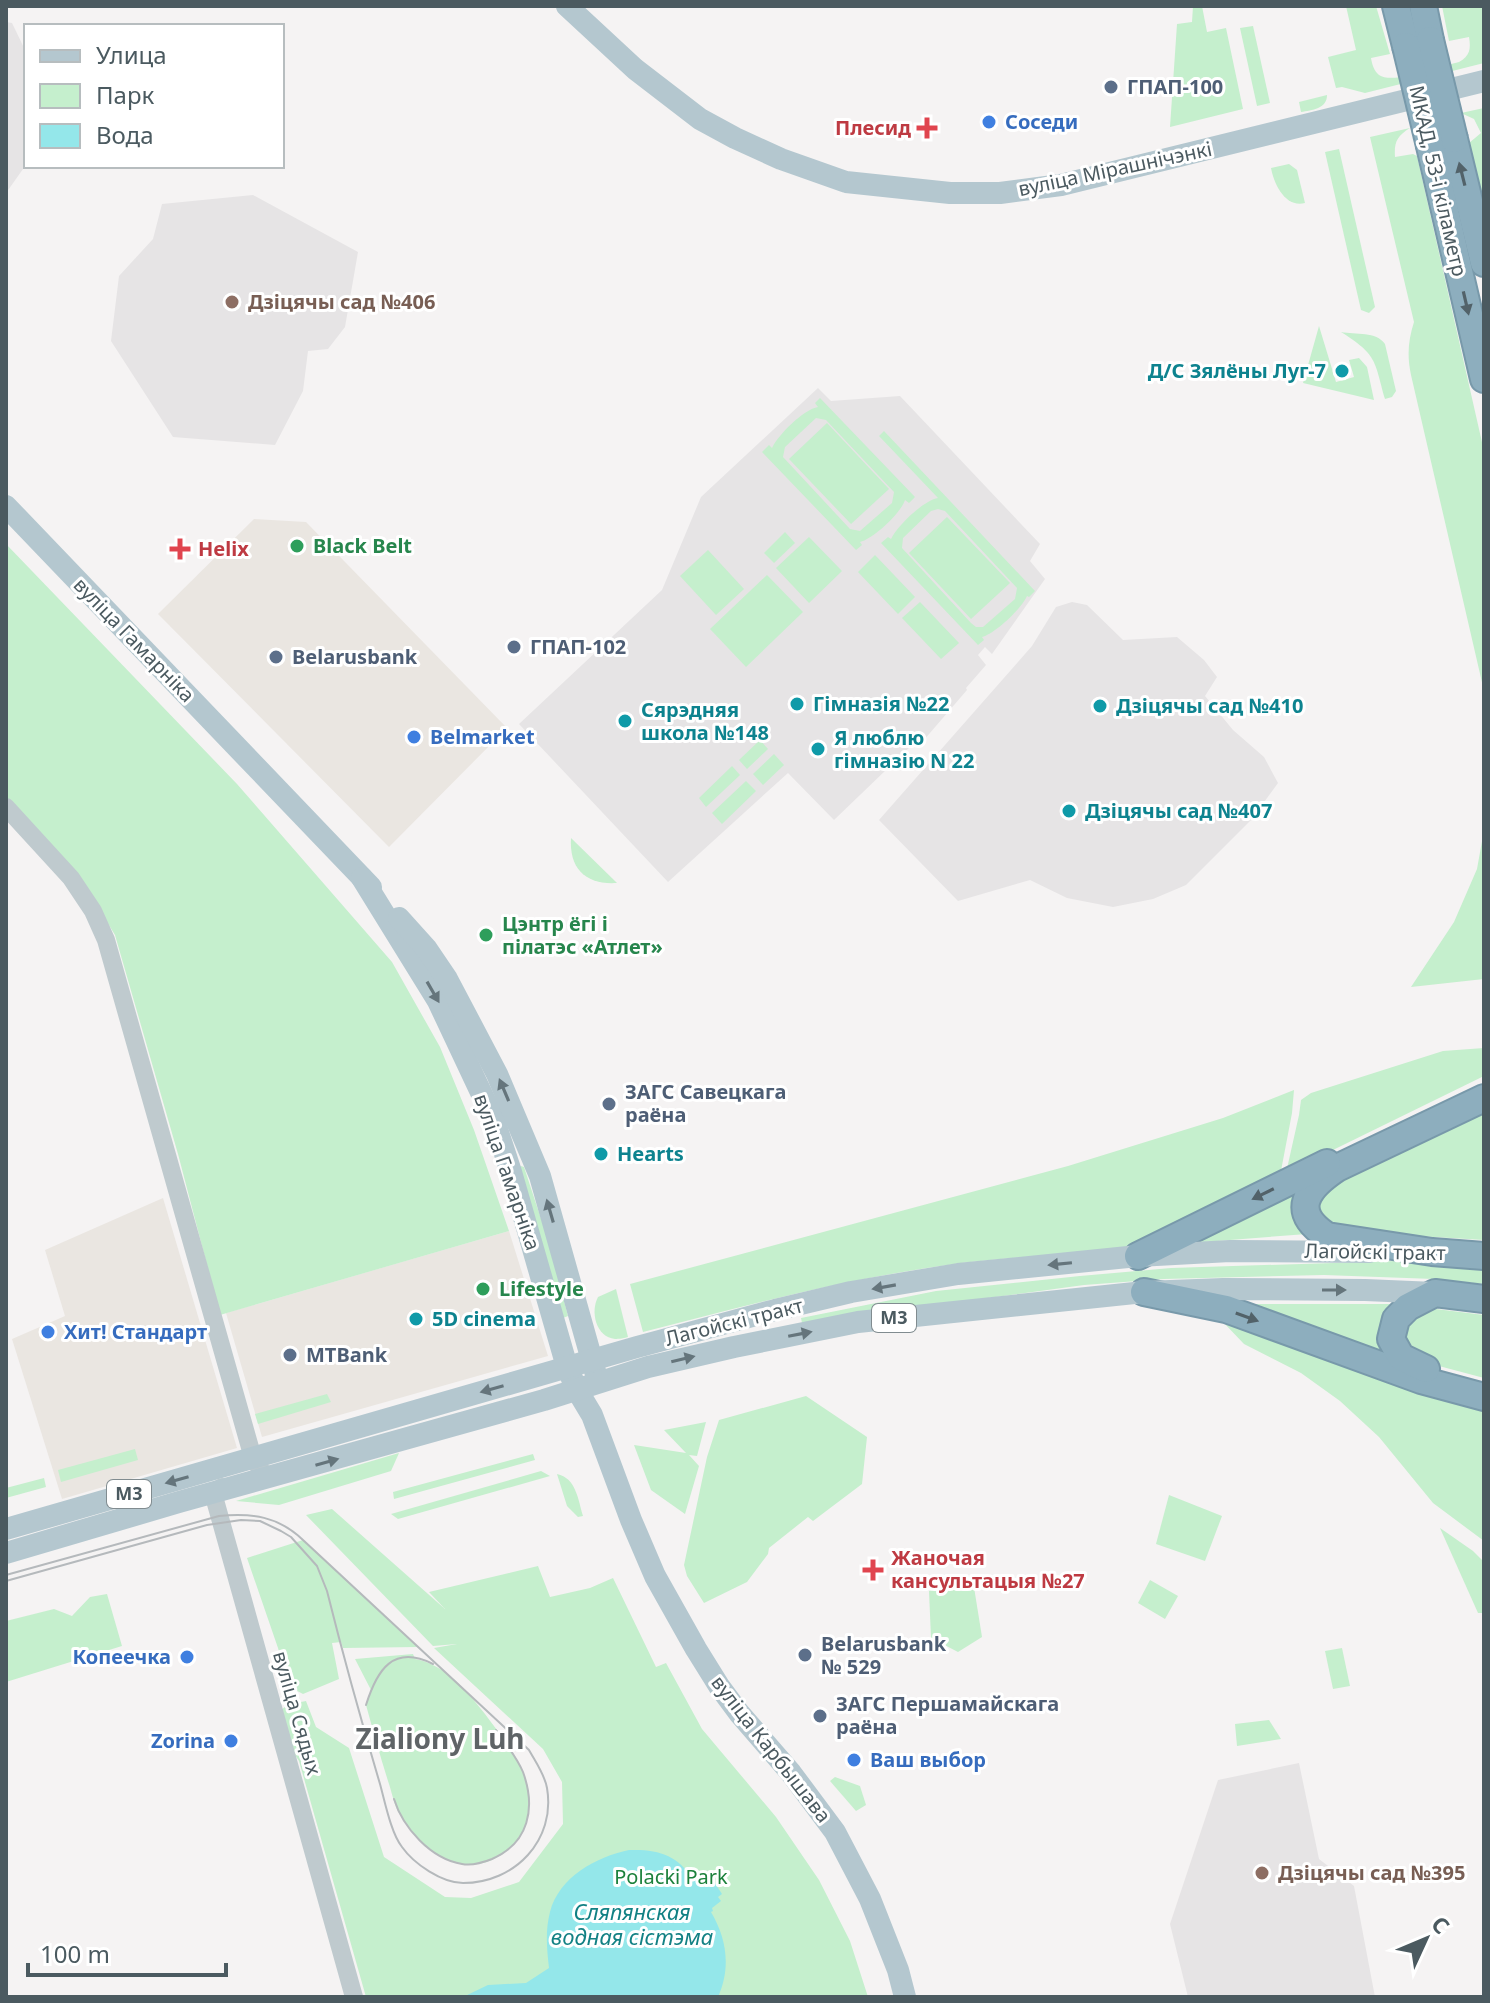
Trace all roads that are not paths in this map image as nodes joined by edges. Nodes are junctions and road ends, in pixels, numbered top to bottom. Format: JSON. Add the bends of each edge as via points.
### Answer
{"nodes":[{"id":1,"x":567,"y":6,"type":"edge"},
{"id":2,"x":1414,"y":25,"type":"edge"},
{"id":3,"x":1478,"y":82,"type":"edge"},
{"id":4,"x":1442,"y":142,"type":"junction"},
{"id":5,"x":1484,"y":263,"type":"edge"},
{"id":6,"x":1484,"y":379,"type":"edge"},
{"id":7,"x":6,"y":506,"type":"edge"},
{"id":8,"x":6,"y":807,"type":"edge"},
{"id":9,"x":362,"y":878,"type":"junction"},
{"id":10,"x":1484,"y":1085,"type":"edge"},
{"id":11,"x":1484,"y":1098,"type":"edge"},
{"id":12,"x":534,"y":1162,"type":"junction"},
{"id":13,"x":511,"y":1172,"type":"junction"},
{"id":14,"x":1432,"y":1252,"type":"junction"},
{"id":15,"x":1138,"y":1256,"type":"junction"},
{"id":16,"x":1484,"y":1256,"type":"edge"},
{"id":17,"x":1144,"y":1292,"type":"junction"},
{"id":18,"x":1435,"y":1293,"type":"junction"},
{"id":19,"x":1484,"y":1299,"type":"edge"},
{"id":20,"x":592,"y":1359,"type":"junction"},
{"id":21,"x":567,"y":1367,"type":"junction"},
{"id":22,"x":1484,"y":1384,"type":"edge"},
{"id":23,"x":587,"y":1387,"type":"junction"},
{"id":24,"x":1484,"y":1397,"type":"edge"},
{"id":25,"x":592,"y":1415,"type":"joint"},
{"id":26,"x":253,"y":1458,"type":"junction"},
{"id":27,"x":272,"y":1477,"type":"junction"},
{"id":28,"x":213,"y":1493,"type":"junction"},
{"id":29,"x":6,"y":1529,"type":"edge"},
{"id":30,"x":6,"y":1553,"type":"edge"},
{"id":31,"x":354,"y":1997,"type":"edge"},
{"id":32,"x":905,"y":1997,"type":"edge"}],
"edges":[{"from":1,"to":3,"type":"main road","name":"вуліца Мірашнічэнкі","via":[[665,93],[735,138],[846,182],[950,193],[1061,185]]},
{"from":2,"to":4,"type":"highway","name":"МКАД, 53-і кіламетр","bridge":true},
{"from":5,"to":4,"type":"highway","name":"МКАД, 53-і кіламетр","one_way":true},
{"from":4,"to":6,"type":"highway","name":"МКАД, 53-і кіламетр","one_way":true},
{"from":7,"to":9,"type":"main road","name":"вуліца Гамарніка"},
{"from":8,"to":26,"type":"street","via":[[77,886],[106,940]]},
{"from":12,"to":9,"type":"main road","name":"вуліца Гамарніка","one_way":true,"via":[[497,1074],[447,979]]},
{"from":9,"to":13,"type":"main road","name":"вуліца Гамарніка","one_way":true,"via":[[438,1001],[494,1120]]},
{"from":10,"to":15,"type":"highway","one_way":true},
{"from":11,"to":14,"type":"highway","via":[[1337,1168],[1309,1192],[1308,1219],[1327,1236]]},
{"from":12,"to":13,"type":"main road","via":[[518,1158]]},
{"from":20,"to":12,"type":"main road","name":"вуліца Гамарніка","one_way":true},
{"from":13,"to":21,"type":"main road","name":"вуліца Гамарніка"},
{"from":14,"to":15,"type":"main road","name":"Лагойскі тракт","number":"М3"},
{"from":14,"to":16,"type":"highway","name":"Лагойскі тракт","number":"М3"},
{"from":15,"to":20,"type":"main road","name":"Лагойскі тракт","number":"М3","one_way":true,"via":[[958,1274],[851,1292]]},
{"from":17,"to":18,"type":"main road","name":"Лагойскі тракт","number":"М3","one_way":true},
{"from":23,"to":17,"type":"main road","name":"Лагойскі тракт","number":"М3","one_way":true,"via":[[648,1367],[858,1322]]},
{"from":17,"to":24,"type":"highway","one_way":true,"via":[[1226,1309],[1421,1380]]},
{"from":18,"to":19,"type":"highway","name":"Лагойскі тракт","number":"М3"},
{"from":18,"to":22,"type":"highway","via":[[1396,1319],[1391,1339],[1401,1357]]},
{"from":20,"to":21,"type":"main road","name":"Лагойскі тракт","number":"М3"},
{"from":20,"to":23,"type":"main road","name":"вуліца Гамарніка"},
{"from":21,"to":23,"type":"main road","name":"вуліца Гамарніка"},
{"from":21,"to":26,"type":"main road","name":"Лагойскі тракт","number":"М3","one_way":true},
{"from":23,"to":25,"type":"main road","name":"вуліца Гамарніка"},
{"from":27,"to":23,"type":"main road","name":"Лагойскі тракт","number":"М3","one_way":true},
{"from":25,"to":32,"type":"main road","name":"вуліца Карбышава","via":[[655,1576],[719,1686],[835,1832],[870,1899]]},
{"from":26,"to":27,"type":"street"},
{"from":26,"to":28,"type":"street"},
{"from":26,"to":29,"type":"main road","name":"Лагойскі тракт","number":"М3","one_way":true},
{"from":27,"to":28,"type":"main road","name":"Лагойскі тракт","number":"М3"},
{"from":28,"to":30,"type":"main road","name":"Лагойскі тракт","number":"М3"},
{"from":28,"to":31,"type":"street","name":"вуліца Сядых"}]}
